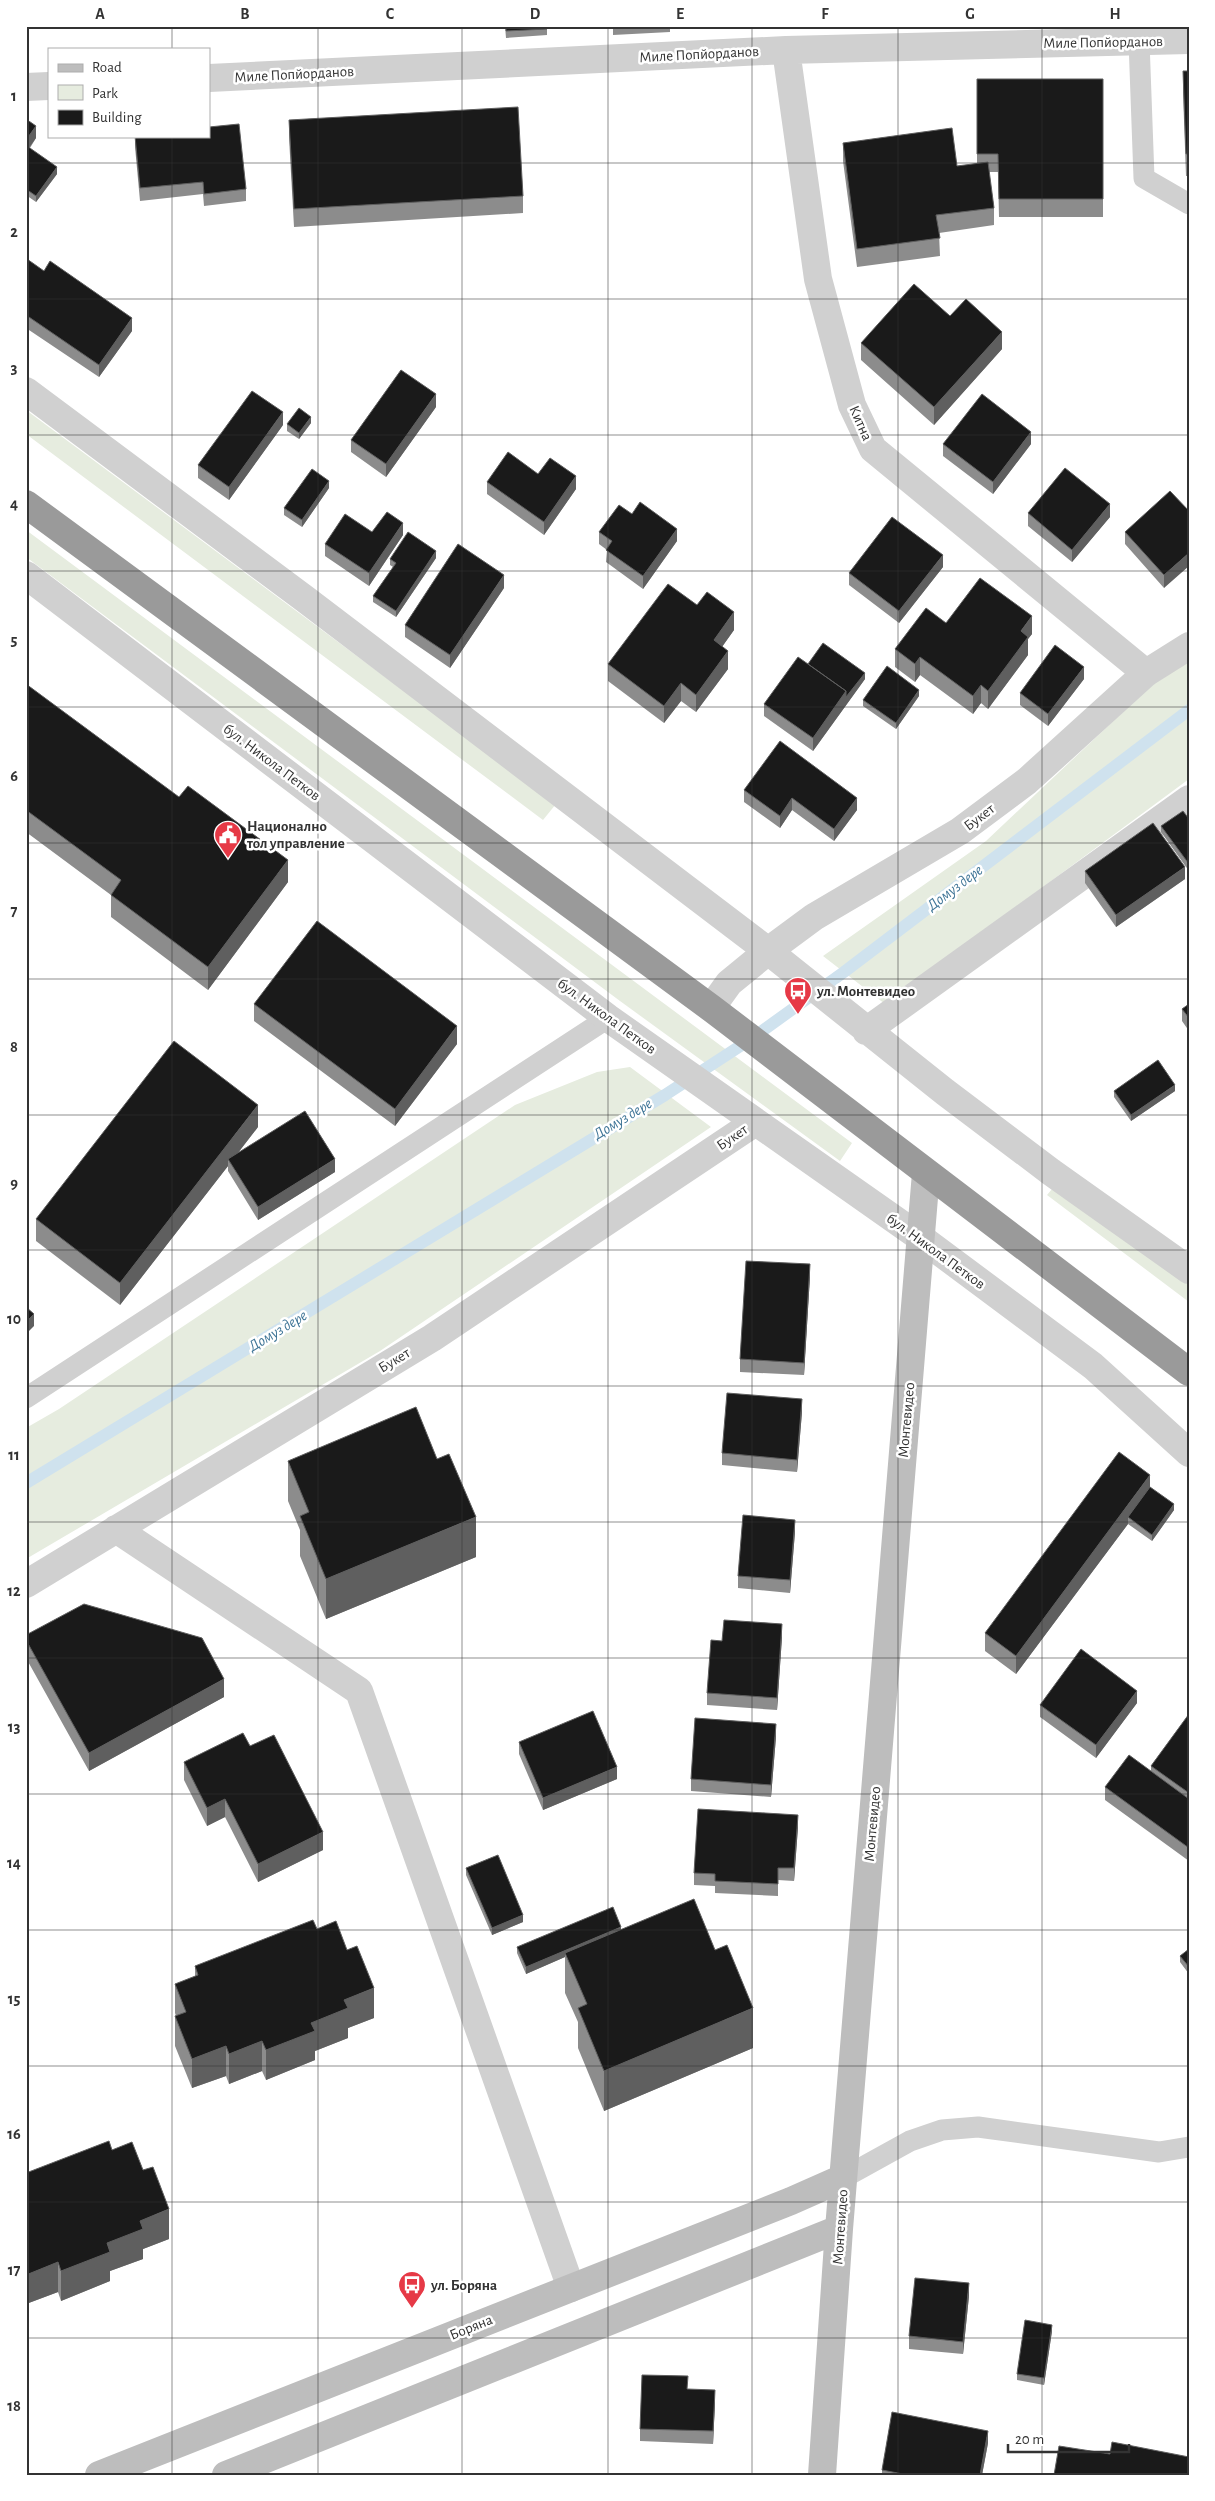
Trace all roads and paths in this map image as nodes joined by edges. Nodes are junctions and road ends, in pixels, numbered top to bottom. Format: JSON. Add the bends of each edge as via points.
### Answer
{"nodes":[{"id":1,"x":1189,"y":40,"type":"edge"},
{"id":2,"x":1139,"y":41,"type":"junction"},
{"id":3,"x":786,"y":50,"type":"junction"},
{"id":4,"x":210,"y":78,"type":"edge"},
{"id":5,"x":48,"y":86,"type":"edge"},
{"id":6,"x":26,"y":87,"type":"edge"},
{"id":7,"x":1189,"y":204,"type":"edge"},
{"id":8,"x":26,"y":391,"type":"edge"},
{"id":9,"x":26,"y":504,"type":"edge"},
{"id":10,"x":26,"y":575,"type":"edge"},
{"id":11,"x":1189,"y":646,"type":"edge"},
{"id":12,"x":1146,"y":673,"type":"junction"},
{"id":13,"x":1189,"y":800,"type":"edge"},
{"id":14,"x":773,"y":955,"type":"junction"},
{"id":15,"x":711,"y":1008,"type":"junction"},
{"id":16,"x":608,"y":1018,"type":"junction"},
{"id":17,"x":861,"y":1028,"type":"junction"},
{"id":18,"x":745,"y":1116,"type":"junction"},
{"id":19,"x":926,"y":1173,"type":"junction"},
{"id":20,"x":921,"y":1238,"type":"junction"},
{"id":21,"x":1189,"y":1270,"type":"edge"},
{"id":22,"x":1186,"y":1369,"type":"edge"},
{"id":23,"x":26,"y":1398,"type":"edge"},
{"id":24,"x":1189,"y":1453,"type":"edge"},
{"id":25,"x":116,"y":1529,"type":"junction"},
{"id":26,"x":26,"y":1584,"type":"edge"},
{"id":27,"x":1189,"y":2147,"type":"edge"},
{"id":28,"x":843,"y":2178,"type":"junction"},
{"id":29,"x":839,"y":2229,"type":"junction"},
{"id":30,"x":570,"y":2288,"type":"junction"},
{"id":31,"x":99,"y":2475,"type":"edge"},
{"id":32,"x":226,"y":2475,"type":"edge"},
{"id":33,"x":822,"y":2475,"type":"edge"}],
"edges":[{"from":1,"to":2,"type":"street","name":"Миле Попйорданов"},
{"from":2,"to":3,"type":"street","name":"Миле Попйорданов"},
{"from":2,"to":7,"type":"lane","via":[[1144,178]]},
{"from":3,"to":4,"type":"street","name":"Миле Попйорданов"},
{"from":3,"to":12,"type":"street","name":"Китна","via":[[818,280],[852,405],[873,450]]},
{"from":5,"to":6,"type":"street"},
{"from":8,"to":14,"type":"street"},
{"from":9,"to":15,"type":"highway"},
{"from":10,"to":16,"type":"street","name":"бул. Никола Петков"},
{"from":11,"to":12,"type":"street","name":"Букет"},
{"from":12,"to":14,"type":"street","name":"Букет","via":[[1027,781],[968,826],[814,917]]},
{"from":13,"to":17,"type":"street"},
{"from":14,"to":15,"type":"street","name":"Букет","via":[[729,983]]},
{"from":14,"to":17,"type":"street"},
{"from":15,"to":19,"type":"highway"},
{"from":16,"to":18,"type":"street","name":"бул. Никола Петков"},
{"from":16,"to":23,"type":"lane"},
{"from":17,"to":21,"type":"street","via":[[1050,1172]]},
{"from":18,"to":20,"type":"street","name":"бул. Никола Петков"},
{"from":18,"to":25,"type":"street","name":"Букет","via":[[432,1338]]},
{"from":19,"to":20,"type":"street","name":"Монтевидео"},
{"from":19,"to":22,"type":"highway"},
{"from":20,"to":24,"type":"street","name":"бул. Никола Петков","via":[[1093,1366]]},
{"from":20,"to":28,"type":"street","name":"Монтевидео"},
{"from":25,"to":26,"type":"street","name":"Букет"},
{"from":25,"to":30,"type":"street","via":[[359,1691]]},
{"from":27,"to":28,"type":"lane","via":[[1159,2152],[978,2126],[942,2130],[910,2141]]},
{"from":28,"to":29,"type":"street","name":"Монтевидео"},
{"from":28,"to":30,"type":"street","name":"Боряна"},
{"from":29,"to":32,"type":"street"},
{"from":29,"to":33,"type":"street","name":"Монтевидео"},
{"from":30,"to":31,"type":"street","name":"Боряна"}]}
